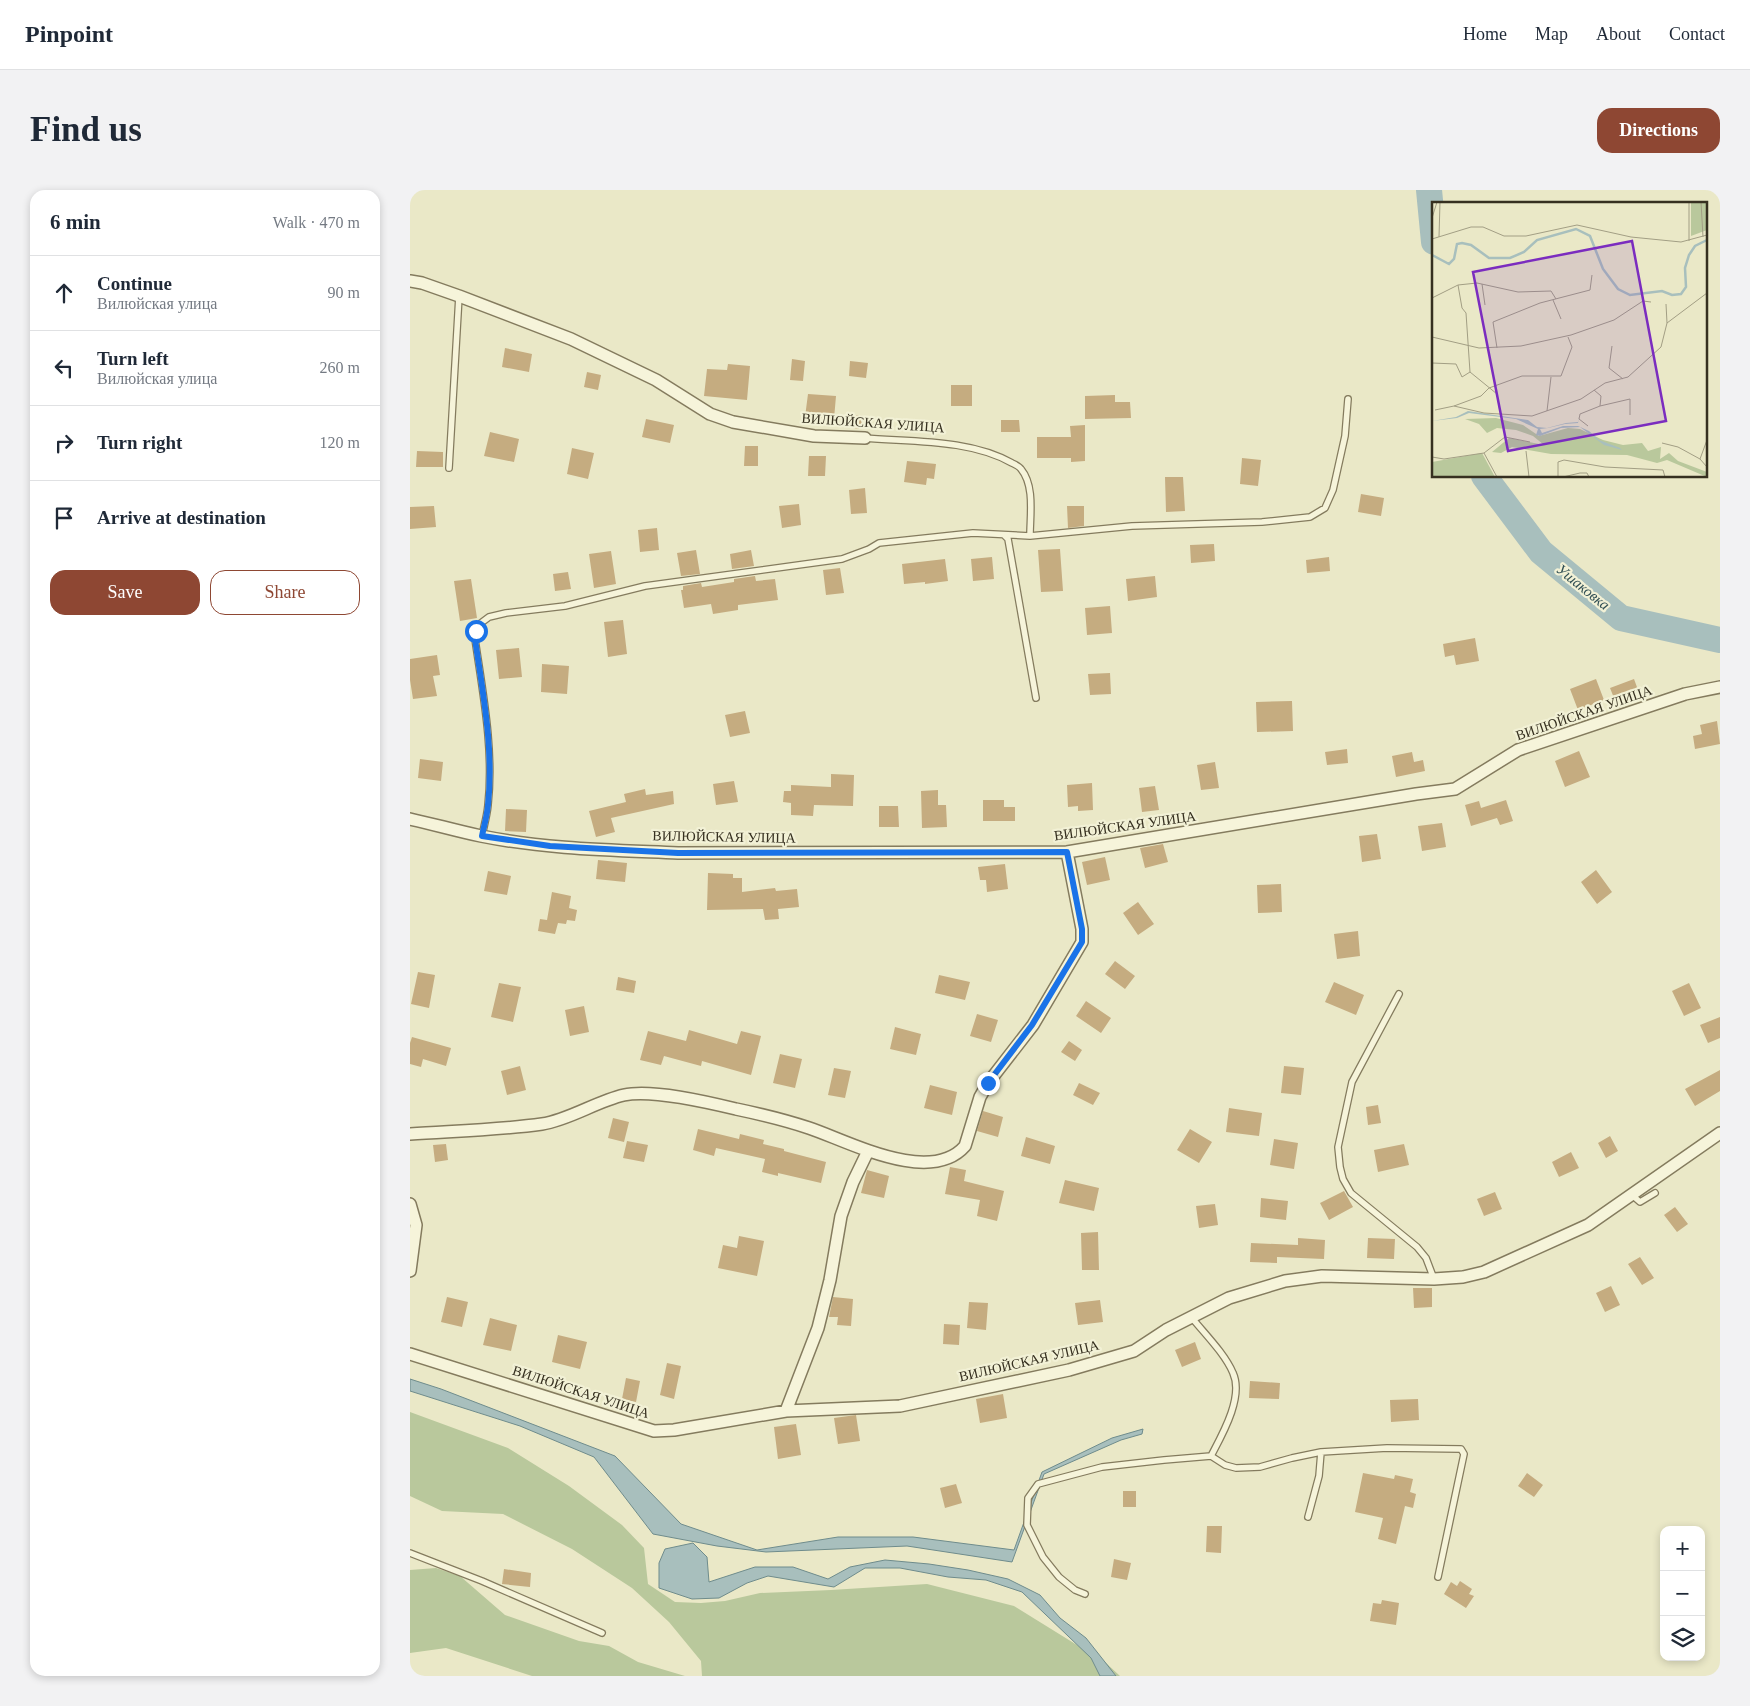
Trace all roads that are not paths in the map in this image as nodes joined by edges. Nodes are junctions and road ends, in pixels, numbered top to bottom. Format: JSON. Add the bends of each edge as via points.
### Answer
{"nodes":[{"id":1,"x":410,"y":282,"type":"edge"},
{"id":2,"x":459,"y":296,"type":"junction"},
{"id":3,"x":1348,"y":399,"type":"dead end"},
{"id":4,"x":865,"y":438,"type":"joint"},
{"id":5,"x":450,"y":468,"type":"dead end"},
{"id":6,"x":1004,"y":535,"type":"junction"},
{"id":7,"x":1030,"y":536,"type":"junction"},
{"id":8,"x":1720,"y":687,"type":"edge"},
{"id":9,"x":1036,"y":698,"type":"dead end"},
{"id":10,"x":410,"y":819,"type":"edge"},
{"id":11,"x":482,"y":836,"type":"junction"},
{"id":12,"x":1067,"y":852,"type":"junction"},
{"id":13,"x":1399,"y":994,"type":"dead end"},
{"id":14,"x":1720,"y":1133,"type":"edge"},
{"id":15,"x":410,"y":1134,"type":"edge"},
{"id":16,"x":868,"y":1151,"type":"junction"},
{"id":17,"x":1655,"y":1193,"type":"dead end"},
{"id":18,"x":1631,"y":1195,"type":"junction"},
{"id":19,"x":410,"y":1204,"type":"edge"},
{"id":20,"x":410,"y":1271,"type":"edge"},
{"id":21,"x":1434,"y":1279,"type":"junction"},
{"id":22,"x":1192,"y":1318,"type":"junction"},
{"id":23,"x":410,"y":1354,"type":"edge"},
{"id":24,"x":786,"y":1411,"type":"junction"},
{"id":25,"x":1321,"y":1452,"type":"junction"},
{"id":26,"x":1212,"y":1456,"type":"junction"},
{"id":27,"x":1308,"y":1517,"type":"dead end"},
{"id":28,"x":410,"y":1553,"type":"edge"},
{"id":29,"x":1438,"y":1577,"type":"dead end"},
{"id":30,"x":1085,"y":1594,"type":"dead end"},
{"id":31,"x":602,"y":1633,"type":"dead end"}],
"edges":[{"from":1,"to":2,"type":"street","name":"ВИЛЮЙСКАЯ УЛИЦА"},
{"from":2,"to":4,"type":"street","name":"ВИЛЮЙСКАЯ УЛИЦА","via":[[571,339],[656,380],[710,414],[733,422],[814,436]]},
{"from":2,"to":5,"type":"lane"},
{"from":3,"to":7,"type":"lane","via":[[1345,436],[1333,490],[1324,508],[1310,516],[1262,522],[1132,526]]},
{"from":4,"to":7,"type":"lane","name":"ВИЛЮЙСКАЯ УЛИЦА","via":[[950,444],[988,453],[1021,468],[1031,491]]},
{"from":6,"to":7,"type":"lane"},
{"from":6,"to":9,"type":"lane","via":[[1008,539]]},
{"from":6,"to":11,"type":"lane","via":[[973,533],[879,543],[842,559],[646,586],[565,606],[489,617],[481,623],[475,639],[490,761],[488,806]]},
{"from":8,"to":12,"type":"street","name":"ВИЛЮЙСКАЯ УЛИЦА","via":[[1685,694],[1518,750],[1455,789]]},
{"from":10,"to":11,"type":"street","name":"ВИЛЮЙСКАЯ УЛИЦА"},
{"from":11,"to":12,"type":"street","name":"ВИЛЮЙСКАЯ УЛИЦА","via":[[550,846],[678,853]]},
{"from":12,"to":16,"type":"street","via":[[1082,942],[1032,1025],[988,1083],[980,1097],[965,1146],[952,1157],[935,1162],[911,1162]]},
{"from":13,"to":21,"type":"lane","via":[[1352,1082],[1338,1147],[1340,1167],[1351,1193],[1417,1247],[1426,1258]]},
{"from":14,"to":18,"type":"street","name":"ВИЛЮЙСКАЯ УЛИЦА"},
{"from":15,"to":16,"type":"street","via":[[544,1123],[624,1095],[650,1093],[789,1122]]},
{"from":16,"to":24,"type":"street","via":[[842,1216],[818,1328]]},
{"from":17,"to":18,"type":"lane","via":[[1640,1202]]},
{"from":18,"to":21,"type":"street","name":"ВИЛЮЙСКАЯ УЛИЦА","via":[[1588,1225],[1484,1272]]},
{"from":19,"to":20,"type":"street","via":[[416,1225]]},
{"from":21,"to":22,"type":"street","name":"ВИЛЮЙСКАЯ УЛИЦА","via":[[1301,1278],[1229,1298]]},
{"from":22,"to":24,"type":"street","name":"ВИЛЮЙСКАЯ УЛИЦА","via":[[1134,1351],[1069,1370],[900,1406]]},
{"from":22,"to":26,"type":"lane","via":[[1226,1362],[1236,1381],[1228,1420]]},
{"from":23,"to":24,"type":"street","name":"ВИЛЮЙСКАЯ УЛИЦА","via":[[654,1431]]},
{"from":25,"to":26,"type":"lane","via":[[1260,1467],[1236,1468]]},
{"from":25,"to":27,"type":"lane"},
{"from":25,"to":29,"type":"lane","via":[[1388,1448],[1461,1449],[1464,1454]]},
{"from":26,"to":30,"type":"lane","via":[[1102,1467],[1038,1484],[1028,1498],[1027,1525],[1043,1557],[1059,1577]]},
{"from":28,"to":31,"type":"lane"}]}
